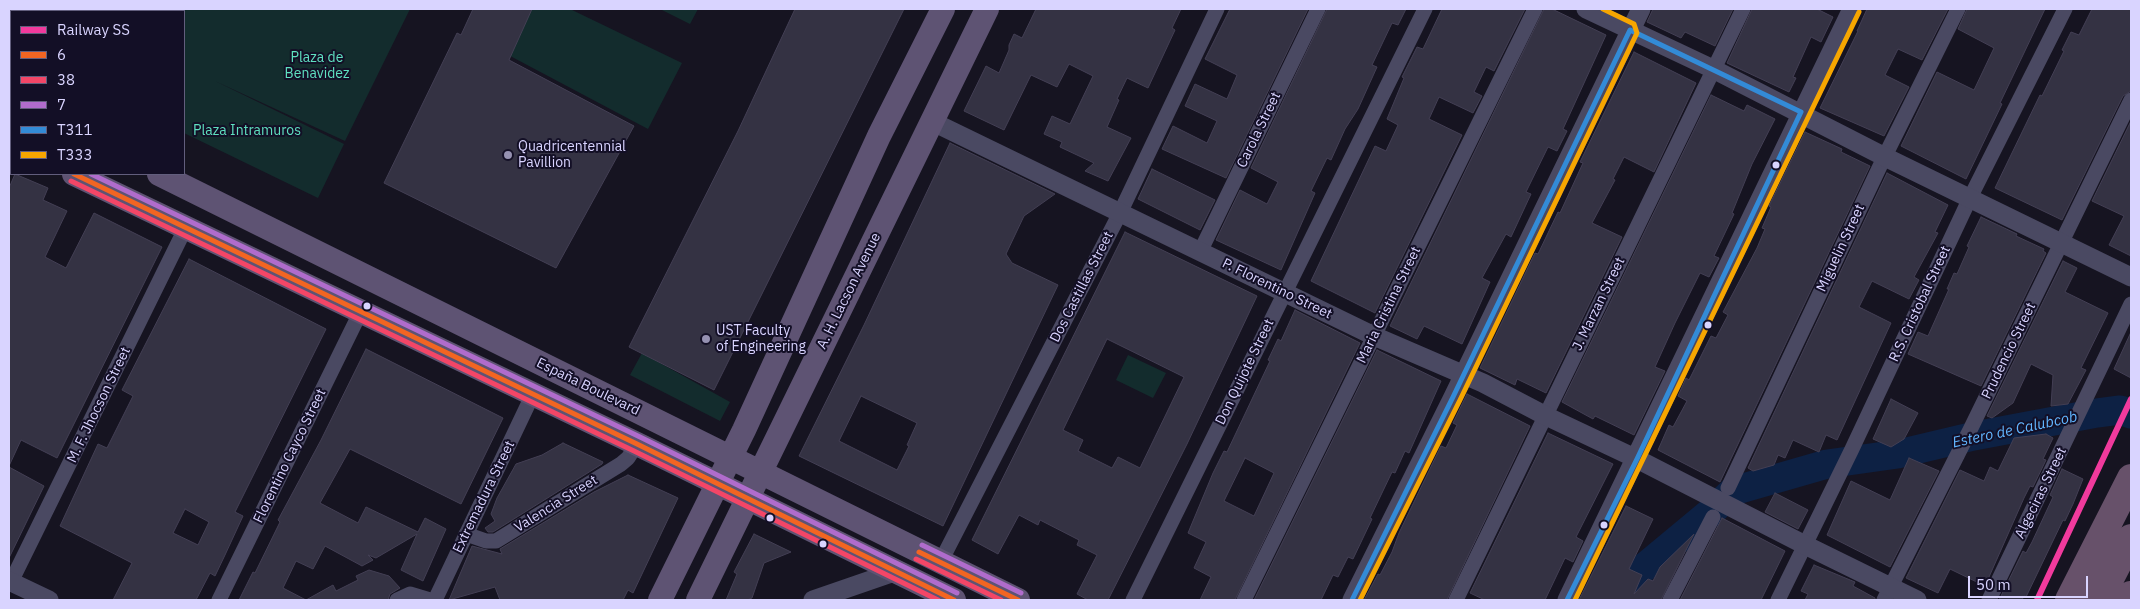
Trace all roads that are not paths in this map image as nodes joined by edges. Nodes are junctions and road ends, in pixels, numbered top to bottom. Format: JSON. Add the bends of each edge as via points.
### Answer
{"nodes":[{"id":1,"x":944,"y":9,"type":"edge"},
{"id":2,"x":987,"y":9,"type":"edge"},
{"id":3,"x":1217,"y":9,"type":"edge"},
{"id":4,"x":1318,"y":9,"type":"edge"},
{"id":5,"x":1425,"y":9,"type":"edge"},
{"id":6,"x":1535,"y":9,"type":"edge"},
{"id":7,"x":1586,"y":9,"type":"edge"},
{"id":8,"x":1641,"y":9,"type":"edge"},
{"id":9,"x":1743,"y":9,"type":"edge"},
{"id":10,"x":1852,"y":9,"type":"edge"},
{"id":11,"x":1958,"y":9,"type":"edge"},
{"id":12,"x":2065,"y":9,"type":"edge"},
{"id":13,"x":1630,"y":30,"type":"junction"},
{"id":14,"x":1713,"y":69,"type":"junction"},
{"id":15,"x":2131,"y":100,"type":"edge"},
{"id":16,"x":1800,"y":112,"type":"junction"},
{"id":17,"x":933,"y":122,"type":"junction"},
{"id":18,"x":10,"y":144,"type":"edge"},
{"id":19,"x":9,"y":151,"type":"edge"},
{"id":20,"x":1885,"y":157,"type":"junction"},
{"id":21,"x":76,"y":175,"type":"edge"},
{"id":22,"x":161,"y":175,"type":"edge"},
{"id":23,"x":1970,"y":198,"type":"junction"},
{"id":24,"x":1120,"y":213,"type":"junction"},
{"id":25,"x":186,"y":227,"type":"junction"},
{"id":26,"x":2062,"y":243,"type":"junction"},
{"id":27,"x":1200,"y":252,"type":"junction"},
{"id":28,"x":2131,"y":277,"type":"edge"},
{"id":29,"x":1284,"y":293,"type":"junction"},
{"id":30,"x":2131,"y":304,"type":"edge"},
{"id":31,"x":361,"y":311,"type":"junction"},
{"id":32,"x":1374,"y":336,"type":"junction"},
{"id":33,"x":1464,"y":374,"type":"junction"},
{"id":34,"x":533,"y":394,"type":"junction"},
{"id":35,"x":1546,"y":416,"type":"junction"},
{"id":36,"x":637,"y":444,"type":"junction"},
{"id":37,"x":730,"y":457,"type":"junction"},
{"id":38,"x":1636,"y":459,"type":"junction"},
{"id":39,"x":2131,"y":463,"type":"edge"},
{"id":40,"x":761,"y":472,"type":"junction"},
{"id":41,"x":2131,"y":478,"type":"edge"},
{"id":42,"x":718,"y":484,"type":"junction"},
{"id":43,"x":1728,"y":488,"type":"dead end"},
{"id":44,"x":748,"y":500,"type":"junction"},
{"id":45,"x":1713,"y":517,"type":"dead end"},
{"id":46,"x":466,"y":534,"type":"junction"},
{"id":47,"x":2131,"y":538,"type":"edge"},
{"id":48,"x":1805,"y":545,"type":"junction"},
{"id":49,"x":940,"y":563,"type":"junction"},
{"id":50,"x":897,"y":571,"type":"junction"},
{"id":51,"x":10,"y":582,"type":"edge"},
{"id":52,"x":929,"y":594,"type":"edge"},
{"id":53,"x":1887,"y":594,"type":"edge"},
{"id":54,"x":49,"y":600,"type":"edge"},
{"id":55,"x":219,"y":600,"type":"edge"},
{"id":56,"x":397,"y":600,"type":"edge"},
{"id":57,"x":430,"y":600,"type":"edge"},
{"id":58,"x":435,"y":600,"type":"edge"},
{"id":59,"x":660,"y":600,"type":"edge"},
{"id":60,"x":698,"y":600,"type":"edge"},
{"id":61,"x":814,"y":600,"type":"edge"},
{"id":62,"x":954,"y":600,"type":"edge"},
{"id":63,"x":1018,"y":600,"type":"edge"},
{"id":64,"x":1133,"y":600,"type":"edge"},
{"id":65,"x":1244,"y":600,"type":"edge"},
{"id":66,"x":1352,"y":600,"type":"edge"},
{"id":67,"x":1456,"y":600,"type":"edge"},
{"id":68,"x":1567,"y":600,"type":"edge"},
{"id":69,"x":1670,"y":600,"type":"edge"},
{"id":70,"x":1778,"y":600,"type":"edge"},
{"id":71,"x":1917,"y":600,"type":"edge"},
{"id":72,"x":1989,"y":600,"type":"edge"},
{"id":73,"x":2065,"y":600,"type":"edge"},
{"id":74,"x":2069,"y":600,"type":"edge"},
{"id":75,"x":2099,"y":600,"type":"edge"}],
"edges":[{"from":1,"to":37,"type":"main road","via":[[879,136]]},
{"from":2,"to":17,"type":"main road","name":"A. H. Lacson Avenue"},
{"from":3,"to":24,"type":"street","name":"Dos Castillas Street"},
{"from":4,"to":27,"type":"street","name":"Carola Street"},
{"from":5,"to":29,"type":"street","name":"Don Quijote Street"},
{"from":6,"to":32,"type":"street","name":"Maria Cristina Street"},
{"from":7,"to":13,"type":"street"},
{"from":8,"to":13,"type":"street"},
{"from":9,"to":14,"type":"street","name":"J. Marzan Street"},
{"from":10,"to":16,"type":"street"},
{"from":11,"to":20,"type":"street","name":"Miguelin Street"},
{"from":12,"to":23,"type":"street","name":"R.S. Cristobal Street"},
{"from":13,"to":14,"type":"street"},
{"from":13,"to":33,"type":"street"},
{"from":14,"to":16,"type":"street"},
{"from":14,"to":35,"type":"street","name":"J. Marzan Street"},
{"from":15,"to":26,"type":"street","name":"Prudencio Street"},
{"from":16,"to":20,"type":"street"},
{"from":16,"to":38,"type":"street"},
{"from":17,"to":24,"type":"street","name":"P. Florentino Street"},
{"from":17,"to":40,"type":"main road","name":"A. H. Lacson Avenue"},
{"from":18,"to":19,"type":"street"},
{"from":20,"to":23,"type":"street"},
{"from":20,"to":43,"type":"street","name":"Miguelin Street"},
{"from":21,"to":25,"type":"main road"},
{"from":22,"to":37,"type":"main road","name":"España Boulevard"},
{"from":23,"to":26,"type":"street"},
{"from":23,"to":48,"type":"street","name":"R.S. Cristobal Street"},
{"from":24,"to":27,"type":"street","name":"P. Florentino Street"},
{"from":24,"to":49,"type":"street","name":"Dos Castillas Street"},
{"from":25,"to":31,"type":"main road"},
{"from":25,"to":51,"type":"street","name":"M. F. Jhocson Street"},
{"from":26,"to":28,"type":"street"},
{"from":26,"to":53,"type":"street","name":"Prudencio Street"},
{"from":27,"to":29,"type":"street","name":"P. Florentino Street"},
{"from":29,"to":32,"type":"street","name":"P. Florentino Street"},
{"from":29,"to":64,"type":"street","name":"Don Quijote Street"},
{"from":30,"to":72,"type":"street","name":"Algeciras Street"},
{"from":31,"to":34,"type":"main road"},
{"from":31,"to":55,"type":"street","name":"Florentino Cayco Street"},
{"from":32,"to":33,"type":"street","name":"P. Florentino Street"},
{"from":32,"to":65,"type":"street","name":"Maria Cristina Street"},
{"from":33,"to":35,"type":"street","name":"P. Florentino Street"},
{"from":33,"to":66,"type":"street"},
{"from":34,"to":36,"type":"main road"},
{"from":34,"to":46,"type":"street","name":"Extremadura Street"},
{"from":35,"to":38,"type":"street","name":"P. Florentino Street"},
{"from":35,"to":67,"type":"street","name":"J. Marzan Street"},
{"from":36,"to":42,"type":"main road"},
{"from":36,"to":46,"type":"street","name":"Valencia Street","via":[[621,464],[496,542],[486,542]]},
{"from":37,"to":40,"type":"main road","name":"España Boulevard"},
{"from":37,"to":42,"type":"main road"},
{"from":38,"to":48,"type":"street","name":"P. Florentino Street"},
{"from":38,"to":68,"type":"street"},
{"from":39,"to":73,"type":"street"},
{"from":40,"to":44,"type":"main road","name":"A. H. Lacson Avenue"},
{"from":40,"to":49,"type":"main road","name":"España Boulevard"},
{"from":41,"to":74,"type":"highway"},
{"from":42,"to":44,"type":"main road"},
{"from":42,"to":59,"type":"main road"},
{"from":44,"to":50,"type":"main road"},
{"from":44,"to":60,"type":"main road","name":"A. H. Lacson Avenue"},
{"from":45,"to":69,"type":"street"},
{"from":46,"to":58,"type":"street","name":"Extremadura Street"},
{"from":47,"to":75,"type":"highway"},
{"from":48,"to":53,"type":"street","name":"P. Florentino Street"},
{"from":48,"to":70,"type":"street","name":"R.S. Cristobal Street"},
{"from":49,"to":63,"type":"main road","name":"España Boulevard"},
{"from":50,"to":52,"type":"main road"},
{"from":50,"to":61,"type":"street"},
{"from":51,"to":54,"type":"street"},
{"from":52,"to":62,"type":"main road"},
{"from":53,"to":71,"type":"street","name":"P. Florentino Street"},
{"from":56,"to":57,"type":"street","via":[[410,594]]}]}
